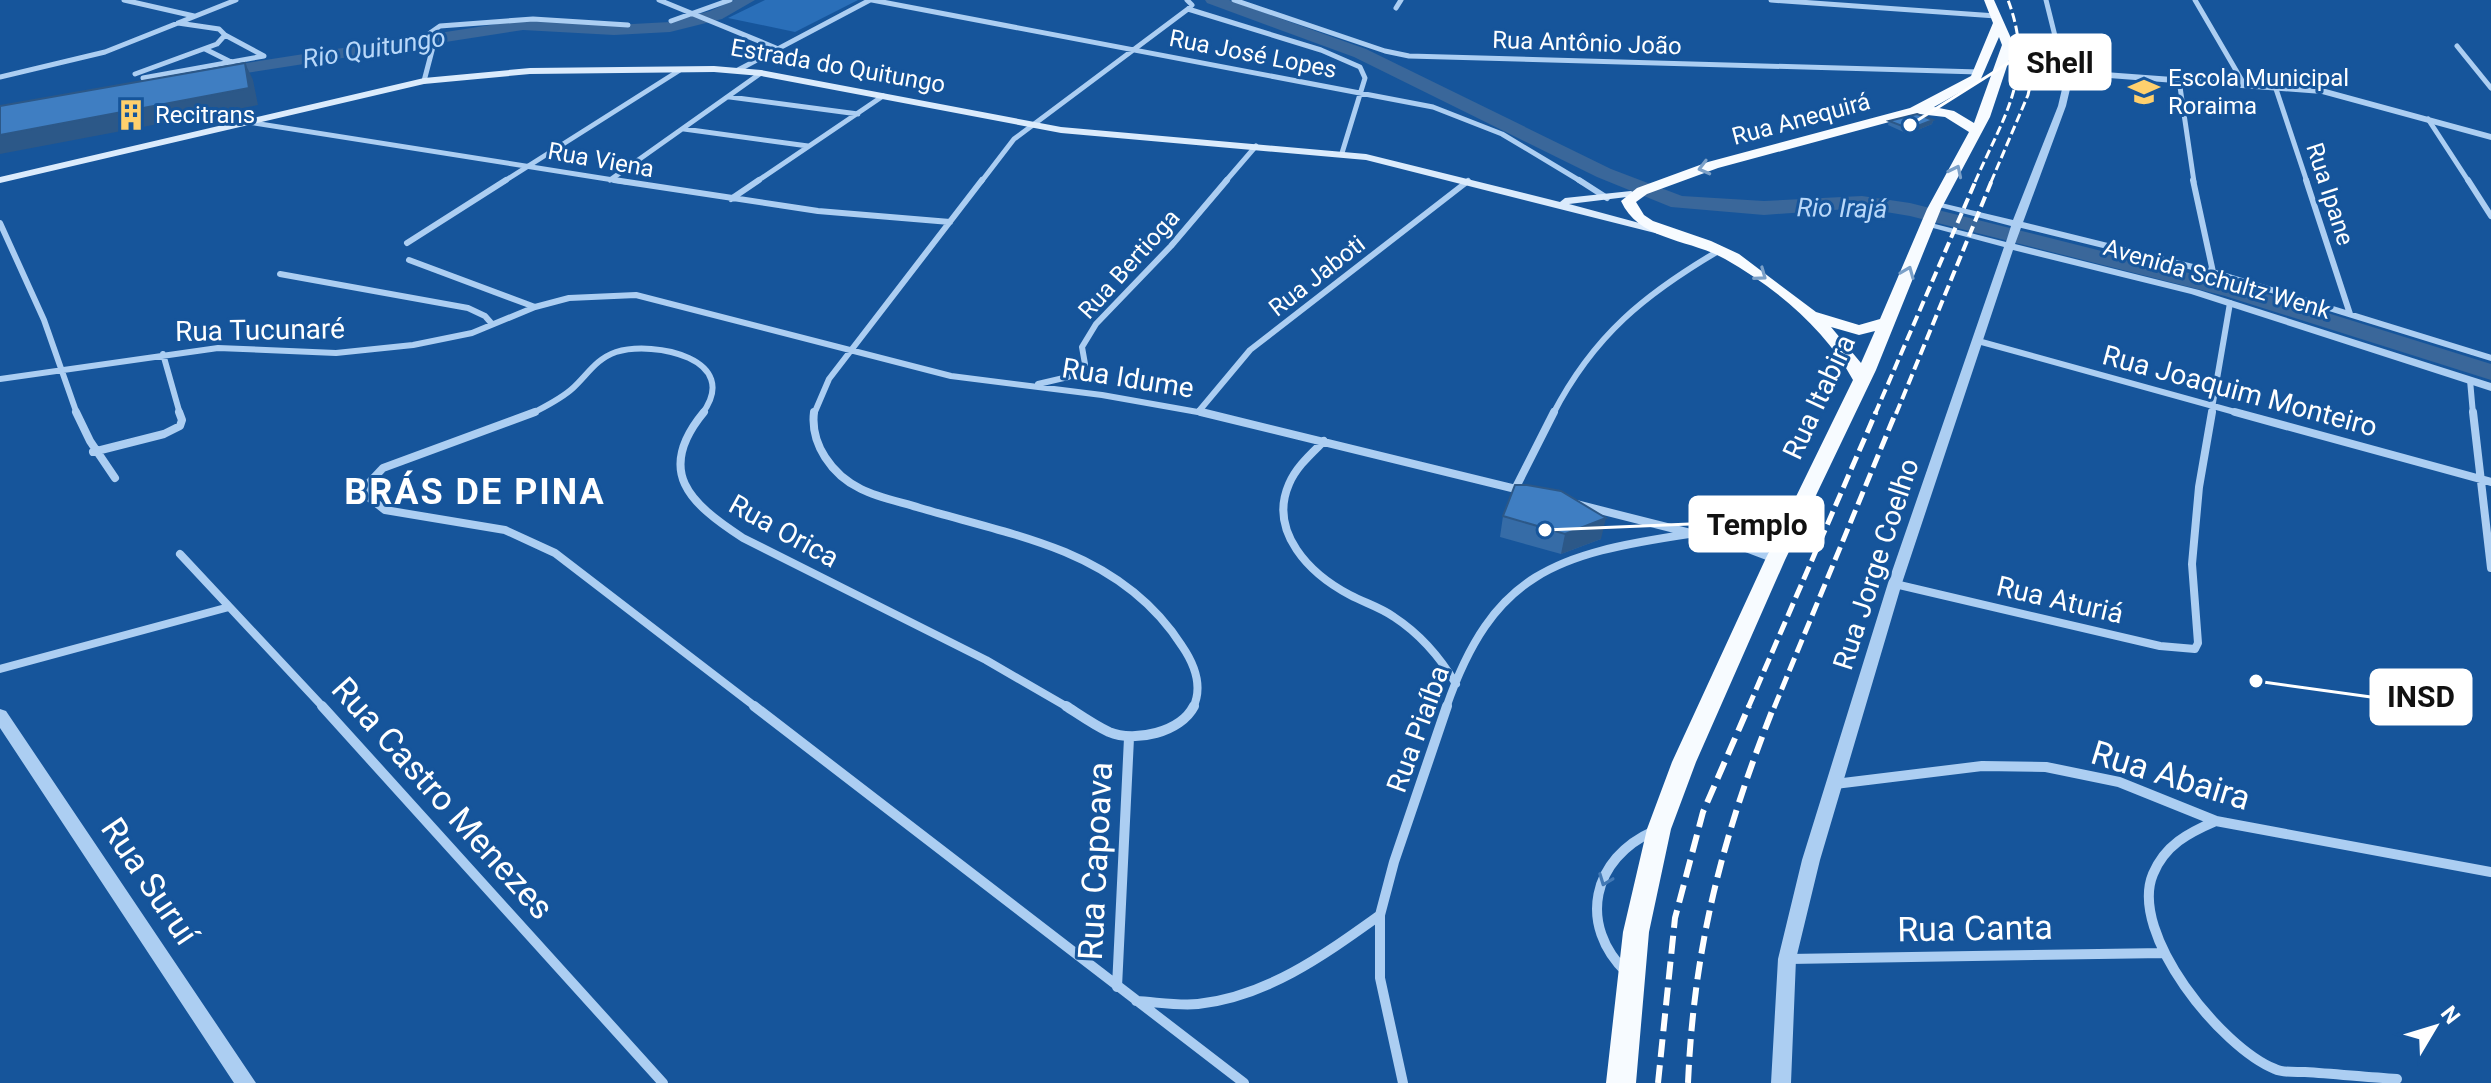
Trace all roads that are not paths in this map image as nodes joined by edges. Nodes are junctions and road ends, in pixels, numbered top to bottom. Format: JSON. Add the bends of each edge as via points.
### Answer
{"nodes":[{"id":1,"x":124,"y":0,"type":"edge"},
{"id":2,"x":236,"y":0,"type":"edge"},
{"id":3,"x":659,"y":0,"type":"edge"},
{"id":4,"x":730,"y":0,"type":"edge"},
{"id":5,"x":871,"y":0,"type":"edge"},
{"id":6,"x":1234,"y":0,"type":"edge"},
{"id":7,"x":1401,"y":0,"type":"edge"},
{"id":8,"x":1771,"y":0,"type":"edge"},
{"id":9,"x":1989,"y":0,"type":"edge"},
{"id":10,"x":2046,"y":0,"type":"edge"},
{"id":11,"x":2195,"y":0,"type":"edge"},
{"id":12,"x":1189,"y":4,"type":"edge"},
{"id":13,"x":1396,"y":8,"type":"dead end"},
{"id":14,"x":194,"y":16,"type":"junction"},
{"id":15,"x":697,"y":16,"type":"junction"},
{"id":16,"x":1998,"y":19,"type":"junction"},
{"id":17,"x":671,"y":21,"type":"dead end"},
{"id":18,"x":177,"y":23,"type":"junction"},
{"id":19,"x":628,"y":25,"type":"dead end"},
{"id":20,"x":225,"y":35,"type":"junction"},
{"id":21,"x":2457,"y":46,"type":"dead end"},
{"id":22,"x":776,"y":48,"type":"junction"},
{"id":23,"x":205,"y":49,"type":"junction"},
{"id":24,"x":1135,"y":50,"type":"junction"},
{"id":25,"x":169,"y":62,"type":"junction"},
{"id":26,"x":233,"y":64,"type":"junction"},
{"id":27,"x":680,"y":70,"type":"junction"},
{"id":28,"x":738,"y":70,"type":"junction"},
{"id":29,"x":190,"y":71,"type":"junction"},
{"id":30,"x":1948,"y":71,"type":"junction"},
{"id":31,"x":1979,"y":72,"type":"junction"},
{"id":32,"x":2064,"y":72,"type":"junction"},
{"id":33,"x":761,"y":73,"type":"junction"},
{"id":34,"x":135,"y":74,"type":"dead end"},
{"id":35,"x":0,"y":77,"type":"edge"},
{"id":36,"x":143,"y":78,"type":"edge"},
{"id":37,"x":2179,"y":80,"type":"junction"},
{"id":38,"x":424,"y":81,"type":"junction"},
{"id":39,"x":1969,"y":84,"type":"junction"},
{"id":40,"x":2244,"y":84,"type":"junction"},
{"id":41,"x":2275,"y":86,"type":"junction"},
{"id":42,"x":2491,"y":88,"type":"edge"},
{"id":43,"x":1362,"y":93,"type":"junction"},
{"id":44,"x":729,"y":96,"type":"junction"},
{"id":45,"x":883,"y":96,"type":"junction"},
{"id":46,"x":1915,"y":111,"type":"junction"},
{"id":47,"x":858,"y":114,"type":"junction"},
{"id":48,"x":2428,"y":119,"type":"junction"},
{"id":49,"x":248,"y":122,"type":"junction"},
{"id":50,"x":1030,"y":125,"type":"junction"},
{"id":51,"x":683,"y":129,"type":"junction"},
{"id":52,"x":1975,"y":131,"type":"junction"},
{"id":53,"x":2491,"y":137,"type":"edge"},
{"id":54,"x":808,"y":146,"type":"junction"},
{"id":55,"x":1256,"y":146,"type":"junction"},
{"id":56,"x":1342,"y":153,"type":"junction"},
{"id":57,"x":528,"y":166,"type":"junction"},
{"id":58,"x":0,"y":180,"type":"edge"},
{"id":59,"x":610,"y":180,"type":"junction"},
{"id":60,"x":1468,"y":181,"type":"junction"},
{"id":61,"x":1639,"y":190,"type":"junction"},
{"id":62,"x":1527,"y":196,"type":"junction"},
{"id":63,"x":1607,"y":198,"type":"junction"},
{"id":64,"x":731,"y":199,"type":"junction"},
{"id":65,"x":1932,"y":215,"type":"junction"},
{"id":66,"x":2491,"y":216,"type":"edge"},
{"id":67,"x":950,"y":222,"type":"junction"},
{"id":68,"x":0,"y":223,"type":"edge"},
{"id":69,"x":2018,"y":226,"type":"junction"},
{"id":70,"x":1665,"y":232,"type":"junction"},
{"id":71,"x":407,"y":243,"type":"dead end"},
{"id":72,"x":2012,"y":243,"type":"junction"},
{"id":73,"x":1720,"y":250,"type":"junction"},
{"id":74,"x":409,"y":260,"type":"dead end"},
{"id":75,"x":2213,"y":272,"type":"junction"},
{"id":76,"x":280,"y":274,"type":"dead end"},
{"id":77,"x":2230,"y":303,"type":"junction"},
{"id":78,"x":535,"y":307,"type":"junction"},
{"id":79,"x":1807,"y":314,"type":"junction"},
{"id":80,"x":2350,"y":314,"type":"junction"},
{"id":81,"x":1887,"y":322,"type":"junction"},
{"id":82,"x":492,"y":324,"type":"junction"},
{"id":83,"x":472,"y":333,"type":"joint"},
{"id":84,"x":1978,"y":341,"type":"junction"},
{"id":85,"x":851,"y":351,"type":"junction"},
{"id":86,"x":163,"y":354,"type":"junction"},
{"id":87,"x":2491,"y":358,"type":"edge"},
{"id":88,"x":62,"y":370,"type":"junction"},
{"id":89,"x":0,"y":379,"type":"edge"},
{"id":90,"x":1862,"y":380,"type":"junction"},
{"id":91,"x":2470,"y":380,"type":"junction"},
{"id":92,"x":1029,"y":386,"type":"junction"},
{"id":93,"x":2491,"y":387,"type":"edge"},
{"id":94,"x":2213,"y":406,"type":"junction"},
{"id":95,"x":1199,"y":411,"type":"junction"},
{"id":96,"x":1324,"y":441,"type":"junction"},
{"id":97,"x":93,"y":452,"type":"junction"},
{"id":98,"x":115,"y":478,"type":"dead end"},
{"id":99,"x":2478,"y":478,"type":"junction"},
{"id":100,"x":2491,"y":482,"type":"edge"},
{"id":101,"x":1515,"y":489,"type":"junction"},
{"id":102,"x":1530,"y":493,"type":"edge"},
{"id":103,"x":1560,"y":500,"type":"edge"},
{"id":104,"x":1694,"y":533,"type":"junction"},
{"id":105,"x":180,"y":554,"type":"dead end"},
{"id":106,"x":1775,"y":560,"type":"junction"},
{"id":107,"x":2491,"y":568,"type":"edge"},
{"id":108,"x":1895,"y":584,"type":"junction"},
{"id":109,"x":229,"y":607,"type":"junction"},
{"id":110,"x":0,"y":669,"type":"edge"},
{"id":111,"x":1456,"y":684,"type":"junction"},
{"id":112,"x":0,"y":715,"type":"edge"},
{"id":113,"x":1129,"y":738,"type":"junction"},
{"id":114,"x":1834,"y":784,"type":"junction"},
{"id":115,"x":2216,"y":821,"type":"junction"},
{"id":116,"x":1659,"y":829,"type":"junction"},
{"id":117,"x":2491,"y":872,"type":"edge"},
{"id":118,"x":1380,"y":915,"type":"junction"},
{"id":119,"x":2164,"y":953,"type":"junction"},
{"id":120,"x":1787,"y":959,"type":"junction"},
{"id":121,"x":1631,"y":975,"type":"junction"},
{"id":122,"x":1117,"y":987,"type":"junction"},
{"id":123,"x":1136,"y":1001,"type":"junction"},
{"id":124,"x":2397,"y":1079,"type":"dead end"},
{"id":125,"x":246,"y":1083,"type":"edge"},
{"id":126,"x":663,"y":1083,"type":"edge"},
{"id":127,"x":1244,"y":1083,"type":"edge"},
{"id":128,"x":1403,"y":1083,"type":"edge"},
{"id":129,"x":1621,"y":1083,"type":"edge"},
{"id":130,"x":1781,"y":1083,"type":"edge"}],
"edges":[{"from":1,"to":14,"type":"street"},
{"from":2,"to":14,"type":"street"},
{"from":3,"to":15,"type":"street"},
{"from":4,"to":15,"type":"street"},
{"from":5,"to":22,"type":"street"},
{"from":5,"to":24,"type":"street","name":"Rua José Lopes"},
{"from":6,"to":30,"type":"street","name":"Rua Antônio João","via":[[1409,56]]},
{"from":7,"to":13,"type":"street"},
{"from":8,"to":16,"type":"street"},
{"from":9,"to":16,"type":"main road","name":"Rua Itabira"},
{"from":10,"to":32,"type":"street"},
{"from":11,"to":40,"type":"street"},
{"from":12,"to":24,"type":"street"},
{"from":12,"to":43,"type":"street","via":[[1348,60],[1363,73]]},
{"from":14,"to":18,"type":"street"},
{"from":15,"to":17,"type":"street"},
{"from":15,"to":22,"type":"street"},
{"from":16,"to":31,"type":"main road","name":"Rua Anequirá"},
{"from":16,"to":52,"type":"main road","name":"Rua Itabira","via":[[2007,55]]},
{"from":18,"to":20,"type":"street","via":[[219,29]]},
{"from":18,"to":35,"type":"street","via":[[79,60]]},
{"from":19,"to":38,"type":"street","via":[[533,19],[440,26],[430,33],[434,43]]},
{"from":20,"to":23,"type":"street"},
{"from":20,"to":26,"type":"street","via":[[264,56]]},
{"from":21,"to":42,"type":"street"},
{"from":22,"to":28,"type":"street"},
{"from":23,"to":25,"type":"street"},
{"from":23,"to":26,"type":"street"},
{"from":24,"to":43,"type":"street","name":"Rua José Lopes"},
{"from":24,"to":50,"type":"street"},
{"from":25,"to":29,"type":"street"},
{"from":25,"to":34,"type":"street"},
{"from":26,"to":29,"type":"street"},
{"from":27,"to":28,"type":"main road","name":"Estrada do Quitungo"},
{"from":27,"to":38,"type":"main road","name":"Estrada do Quitungo","via":[[530,71]]},
{"from":27,"to":57,"type":"street"},
{"from":28,"to":33,"type":"main road","name":"Estrada do Quitungo"},
{"from":29,"to":36,"type":"street"},
{"from":30,"to":31,"type":"street","name":"Rua Antônio João"},
{"from":30,"to":39,"type":"street"},
{"from":31,"to":39,"type":"main road","name":"Rua Anequirá"},
{"from":32,"to":37,"type":"street"},
{"from":32,"to":69,"type":"street","name":"Rua Jorge Coelho","via":[[2062,106]]},
{"from":33,"to":44,"type":"street"},
{"from":33,"to":45,"type":"main road","name":"Estrada do Quitungo"},
{"from":37,"to":40,"type":"street"},
{"from":37,"to":75,"type":"street"},
{"from":38,"to":49,"type":"main road","name":"Estrada do Quitungo"},
{"from":39,"to":46,"type":"main road","name":"Rua Anequirá"},
{"from":40,"to":41,"type":"street"},
{"from":41,"to":48,"type":"street","via":[[2348,97]]},
{"from":41,"to":80,"type":"street","name":"Rua Ipane"},
{"from":43,"to":56,"type":"street"},
{"from":43,"to":63,"type":"street","name":"Rua José Lopes","via":[[1463,116],[1543,155]]},
{"from":44,"to":47,"type":"street"},
{"from":44,"to":51,"type":"street"},
{"from":45,"to":47,"type":"street"},
{"from":45,"to":50,"type":"main road","name":"Estrada do Quitungo"},
{"from":46,"to":52,"type":"main road","via":[[1949,114]]},
{"from":46,"to":61,"type":"main road","name":"Rua Anequirá","one_way":true},
{"from":47,"to":54,"type":"street"},
{"from":48,"to":53,"type":"street"},
{"from":48,"to":66,"type":"street"},
{"from":49,"to":57,"type":"street","name":"Rua Viena"},
{"from":49,"to":58,"type":"main road","name":"Estrada do Quitungo"},
{"from":50,"to":55,"type":"main road","name":"Estrada do Quitungo"},
{"from":50,"to":67,"type":"street"},
{"from":51,"to":54,"type":"street"},
{"from":51,"to":59,"type":"street"},
{"from":65,"to":52,"type":"main road","name":"Rua Itabira","one_way":true},
{"from":54,"to":64,"type":"street"},
{"from":55,"to":56,"type":"main road","name":"Estrada do Quitungo"},
{"from":55,"to":92,"type":"street","name":"Rua Bertioga","via":[[1090,332],[1082,347],[1085,364],[1080,371]]},
{"from":56,"to":60,"type":"main road","name":"Estrada do Quitungo"},
{"from":57,"to":59,"type":"street","name":"Rua Viena"},
{"from":57,"to":71,"type":"street"},
{"from":59,"to":64,"type":"street","name":"Rua Viena"},
{"from":60,"to":62,"type":"main road","name":"Estrada do Quitungo"},
{"from":60,"to":95,"type":"street","name":"Rua Jaboti","via":[[1250,350]]},
{"from":61,"to":63,"type":"main road","name":"Estrada do Quitungo"},
{"from":61,"to":70,"type":"main road","via":[[1628,201],[1634,213]]},
{"from":62,"to":63,"type":"main road","name":"Estrada do Quitungo","via":[[1565,201]]},
{"from":62,"to":70,"type":"main road","name":"Estrada do Quitungo"},
{"from":64,"to":67,"type":"street","name":"Rua Viena"},
{"from":65,"to":69,"type":"street","name":"Avenida Schultz Wenk"},
{"from":65,"to":72,"type":"street","name":"Avenida Schultz Wenk"},
{"from":81,"to":65,"type":"main road","name":"Rua Itabira","one_way":true},
{"from":67,"to":85,"type":"street"},
{"from":68,"to":88,"type":"street"},
{"from":69,"to":72,"type":"street","name":"Rua Jorge Coelho"},
{"from":69,"to":75,"type":"street","name":"Avenida Schultz Wenk"},
{"from":70,"to":73,"type":"main road","name":"Estrada do Quitungo"},
{"from":72,"to":77,"type":"street","name":"Avenida Schultz Wenk"},
{"from":72,"to":84,"type":"street","name":"Rua Jorge Coelho"},
{"from":73,"to":79,"type":"main road","name":"Estrada do Quitungo","one_way":true},
{"from":73,"to":101,"type":"street","via":[[1659,287],[1610,330],[1563,397]]},
{"from":74,"to":78,"type":"street"},
{"from":75,"to":80,"type":"street","name":"Avenida Schultz Wenk"},
{"from":76,"to":82,"type":"street","via":[[468,308]]},
{"from":77,"to":91,"type":"street","name":"Avenida Schultz Wenk"},
{"from":77,"to":94,"type":"street"},
{"from":78,"to":82,"type":"street","name":"Rua Idume"},
{"from":78,"to":85,"type":"street","name":"Rua Idume","via":[[590,295],[636,295]]},
{"from":79,"to":81,"type":"main road","via":[[1859,330]]},
{"from":79,"to":90,"type":"main road","name":"Estrada do Quitungo","via":[[1845,351]]},
{"from":80,"to":87,"type":"street","name":"Avenida Schultz Wenk"},
{"from":81,"to":90,"type":"main road","name":"Rua Itabira"},
{"from":82,"to":83,"type":"street","name":"Rua Idume"},
{"from":83,"to":86,"type":"street","name":"Rua Tucunaré","via":[[336,353],[218,348]]},
{"from":84,"to":94,"type":"street","name":"Rua Joaquim Monteiro"},
{"from":84,"to":108,"type":"street","name":"Rua Jorge Coelho"},
{"from":85,"to":92,"type":"street","name":"Rua Idume","via":[[951,376]]},
{"from":85,"to":113,"type":"street","via":[[816,398],[811,419],[823,457],[838,473],[887,500],[1085,561],[1123,583],[1183,647],[1201,692],[1195,710],[1175,725]]},
{"from":86,"to":88,"type":"street","name":"Rua Tucunaré"},
{"from":86,"to":97,"type":"street","via":[[180,426]]},
{"from":88,"to":89,"type":"street","name":"Rua Tucunaré"},
{"from":88,"to":97,"type":"street"},
{"from":90,"to":106,"type":"main road","name":"Rua Itabira"},
{"from":91,"to":93,"type":"street","name":"Avenida Schultz Wenk"},
{"from":91,"to":99,"type":"street"},
{"from":92,"to":95,"type":"street","name":"Rua Idume"},
{"from":94,"to":99,"type":"street","name":"Rua Joaquim Monteiro"},
{"from":94,"to":108,"type":"street","name":"Rua Aturiá","via":[[2192,564],[2195,649]]},
{"from":95,"to":96,"type":"street","name":"Rua Idume"},
{"from":96,"to":101,"type":"street","name":"Rua Idume"},
{"from":96,"to":111,"type":"street","via":[[1288,485],[1282,508],[1285,531],[1297,554],[1322,577],[1409,628],[1444,663]]},
{"from":97,"to":98,"type":"street"},
{"from":99,"to":100,"type":"street","name":"Rua Joaquim Monteiro"},
{"from":99,"to":107,"type":"street"},
{"from":101,"to":102,"type":"street","name":"Rua Idume"},
{"from":103,"to":104,"type":"street"},
{"from":104,"to":106,"type":"street"},
{"from":104,"to":111,"type":"street","name":"Rua Piaíba","via":[[1589,552],[1524,584],[1498,606]]},
{"from":105,"to":109,"type":"street","name":"Rua Castro Menezes"},
{"from":106,"to":116,"type":"main road","name":"Rua Itabira"},
{"from":108,"to":114,"type":"street","name":"Rua Jorge Coelho"},
{"from":109,"to":110,"type":"street"},
{"from":109,"to":126,"type":"street","name":"Rua Castro Menezes"},
{"from":111,"to":118,"type":"street","name":"Rua Piaíba"},
{"from":112,"to":125,"type":"street","name":"Rua Suruí"},
{"from":113,"to":122,"type":"street","name":"Rua Capoava"},
{"from":113,"to":122,"type":"street","name":"Rua Orica","via":[[743,538],[694,502],[681,481],[679,460],[687,433],[714,390],[710,374],[682,354],[617,351],[537,410],[402,459],[371,477],[366,486],[373,505],[385,510],[505,530],[555,553]]},
{"from":114,"to":115,"type":"street","name":"Rua Abaira","via":[[1982,766],[2046,767],[2119,782]]},
{"from":114,"to":120,"type":"street","name":"Rua Jorge Coelho"},
{"from":115,"to":117,"type":"street","name":"Rua Abaira"},
{"from":115,"to":119,"type":"street","via":[[2165,851],[2151,877],[2151,910]]},
{"from":116,"to":121,"type":"main road","name":"Rua Itabira"},
{"from":116,"to":121,"type":"street","one_way":true,"via":[[1621,849],[1601,886],[1596,910],[1605,951]]},
{"from":118,"to":123,"type":"street","via":[[1292,976],[1241,995],[1196,1004]]},
{"from":118,"to":128,"type":"street","name":"Rua Piaíba","via":[[1378,953]]},
{"from":119,"to":120,"type":"street","name":"Rua Canta"},
{"from":119,"to":124,"type":"street","via":[[2223,1035],[2276,1070]]},
{"from":120,"to":130,"type":"street","name":"Rua Jorge Coelho"},
{"from":121,"to":129,"type":"main road","name":"Rua Itabira"},
{"from":122,"to":123,"type":"street","name":"Rua Orica"},
{"from":123,"to":127,"type":"street","name":"Rua Orica"}]}
